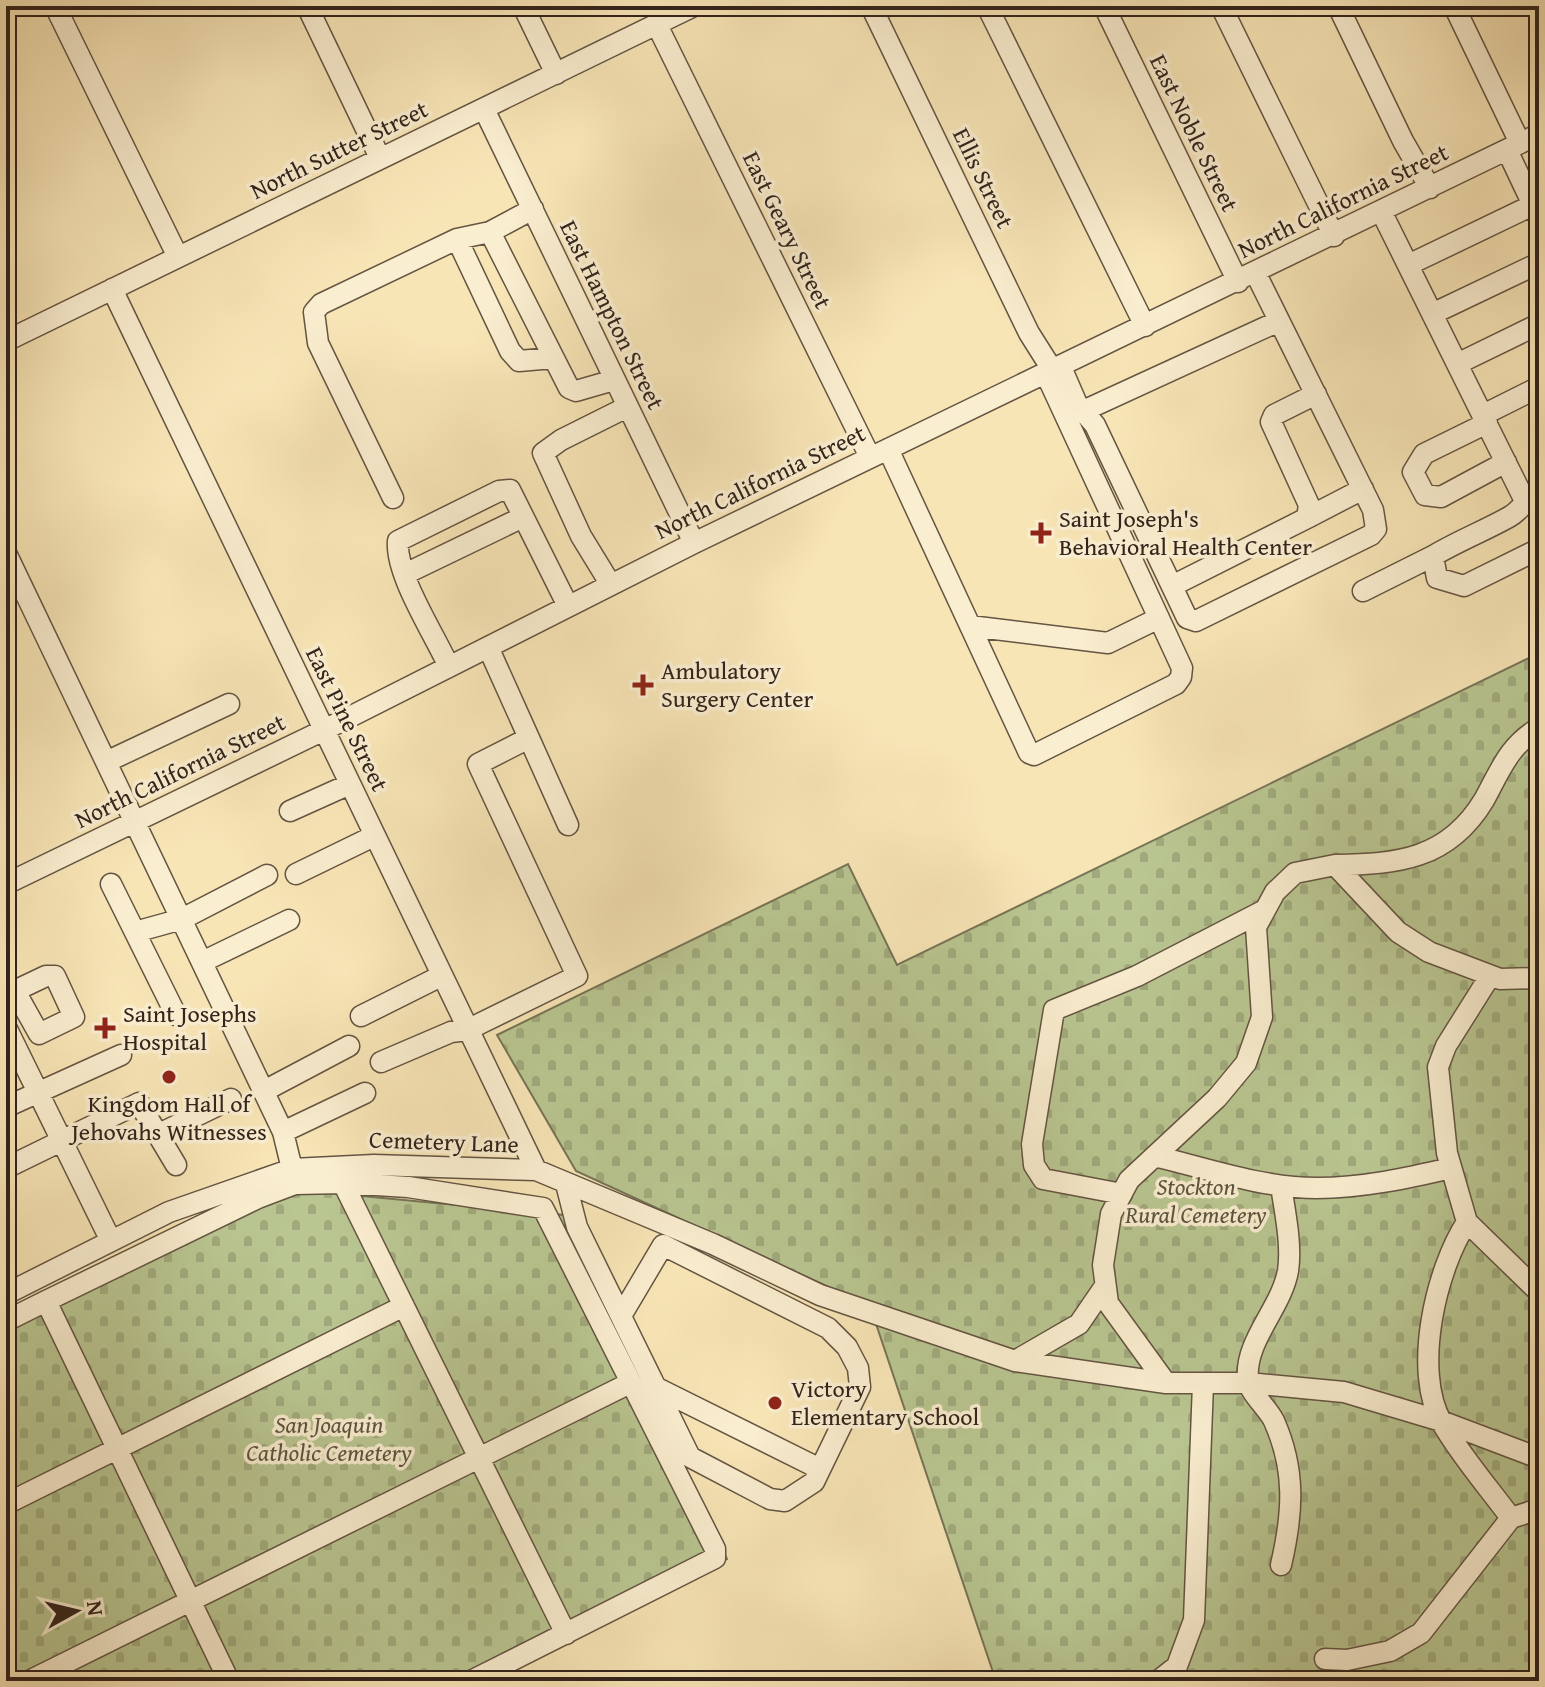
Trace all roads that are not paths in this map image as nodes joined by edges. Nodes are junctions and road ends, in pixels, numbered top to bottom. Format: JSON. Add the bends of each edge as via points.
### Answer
{"nodes":[{"id":1,"x":55,"y":6,"type":"edge"},
{"id":2,"x":307,"y":6,"type":"edge"},
{"id":3,"x":523,"y":6,"type":"edge"},
{"id":4,"x":694,"y":6,"type":"edge"},
{"id":5,"x":871,"y":6,"type":"edge"},
{"id":6,"x":987,"y":6,"type":"edge"},
{"id":7,"x":1104,"y":6,"type":"edge"},
{"id":8,"x":1221,"y":6,"type":"edge"},
{"id":9,"x":1338,"y":6,"type":"edge"},
{"id":10,"x":1454,"y":6,"type":"edge"},
{"id":11,"x":657,"y":25,"type":"junction"},
{"id":12,"x":556,"y":74,"type":"junction"},
{"id":13,"x":484,"y":109,"type":"junction"},
{"id":14,"x":1539,"y":134,"type":"edge"},
{"id":15,"x":1513,"y":146,"type":"junction"},
{"id":16,"x":380,"y":158,"type":"junction"},
{"id":17,"x":1430,"y":188,"type":"junction"},
{"id":18,"x":533,"y":209,"type":"junction"},
{"id":19,"x":1536,"y":211,"type":"edge"},
{"id":20,"x":1382,"y":213,"type":"junction"},
{"id":21,"x":490,"y":232,"type":"junction"},
{"id":22,"x":1334,"y":236,"type":"junction"},
{"id":23,"x":457,"y":239,"type":"junction"},
{"id":24,"x":178,"y":257,"type":"junction"},
{"id":25,"x":1539,"y":263,"type":"edge"},
{"id":26,"x":1408,"y":265,"type":"junction"},
{"id":27,"x":1247,"y":278,"type":"junction"},
{"id":28,"x":112,"y":289,"type":"junction"},
{"id":29,"x":1432,"y":314,"type":"junction"},
{"id":30,"x":1279,"y":321,"type":"junction"},
{"id":31,"x":1539,"y":324,"type":"edge"},
{"id":32,"x":1145,"y":326,"type":"junction"},
{"id":33,"x":6,"y":341,"type":"edge"},
{"id":34,"x":553,"y":358,"type":"junction"},
{"id":35,"x":1457,"y":364,"type":"junction"},
{"id":36,"x":1053,"y":371,"type":"junction"},
{"id":37,"x":614,"y":380,"type":"junction"},
{"id":38,"x":1539,"y":387,"type":"edge"},
{"id":39,"x":1316,"y":394,"type":"junction"},
{"id":40,"x":627,"y":407,"type":"junction"},
{"id":41,"x":1083,"y":411,"type":"junction"},
{"id":42,"x":1485,"y":419,"type":"junction"},
{"id":43,"x":879,"y":453,"type":"junction"},
{"id":44,"x":1506,"y":462,"type":"junction"},
{"id":45,"x":1363,"y":489,"type":"junction"},
{"id":46,"x":1532,"y":496,"type":"edge"},
{"id":47,"x":393,"y":498,"type":"dead end"},
{"id":48,"x":523,"y":517,"type":"junction"},
{"id":49,"x":1307,"y":518,"type":"junction"},
{"id":50,"x":694,"y":543,"type":"junction"},
{"id":51,"x":1539,"y":549,"type":"edge"},
{"id":52,"x":6,"y":553,"type":"edge"},
{"id":53,"x":1433,"y":556,"type":"junction"},
{"id":54,"x":405,"y":574,"type":"junction"},
{"id":55,"x":611,"y":585,"type":"junction"},
{"id":56,"x":1172,"y":586,"type":"junction"},
{"id":57,"x":1363,"y":591,"type":"dead end"},
{"id":58,"x":568,"y":606,"type":"junction"},
{"id":59,"x":1159,"y":618,"type":"junction"},
{"id":60,"x":970,"y":626,"type":"junction"},
{"id":61,"x":488,"y":647,"type":"junction"},
{"id":62,"x":449,"y":667,"type":"junction"},
{"id":63,"x":229,"y":704,"type":"dead end"},
{"id":64,"x":1539,"y":728,"type":"edge"},
{"id":65,"x":324,"y":730,"type":"junction"},
{"id":66,"x":529,"y":738,"type":"junction"},
{"id":67,"x":106,"y":762,"type":"junction"},
{"id":68,"x":350,"y":784,"type":"junction"},
{"id":69,"x":290,"y":811,"type":"dead end"},
{"id":70,"x":135,"y":822,"type":"junction"},
{"id":71,"x":568,"y":825,"type":"dead end"},
{"id":72,"x":374,"y":836,"type":"junction"},
{"id":73,"x":1335,"y":865,"type":"junction"},
{"id":74,"x":296,"y":874,"type":"dead end"},
{"id":75,"x":267,"y":875,"type":"dead end"},
{"id":76,"x":6,"y":884,"type":"edge"},
{"id":77,"x":111,"y":884,"type":"dead end"},
{"id":78,"x":1263,"y":911,"type":"junction"},
{"id":79,"x":182,"y":919,"type":"junction"},
{"id":80,"x":289,"y":920,"type":"dead end"},
{"id":81,"x":135,"y":932,"type":"junction"},
{"id":82,"x":202,"y":962,"type":"junction"},
{"id":83,"x":441,"y":976,"type":"junction"},
{"id":84,"x":1490,"y":976,"type":"junction"},
{"id":85,"x":1539,"y":978,"type":"edge"},
{"id":86,"x":176,"y":1015,"type":"dead end"},
{"id":87,"x":361,"y":1016,"type":"dead end"},
{"id":88,"x":6,"y":1027,"type":"edge"},
{"id":89,"x":467,"y":1030,"type":"junction"},
{"id":90,"x":349,"y":1046,"type":"dead end"},
{"id":91,"x":11,"y":1048,"type":"edge"},
{"id":92,"x":121,"y":1055,"type":"dead end"},
{"id":93,"x":381,"y":1062,"type":"dead end"},
{"id":94,"x":264,"y":1091,"type":"junction"},
{"id":95,"x":38,"y":1093,"type":"junction"},
{"id":96,"x":365,"y":1093,"type":"dead end"},
{"id":97,"x":231,"y":1099,"type":"dead end"},
{"id":98,"x":6,"y":1107,"type":"edge"},
{"id":99,"x":283,"y":1132,"type":"junction"},
{"id":100,"x":159,"y":1134,"type":"junction"},
{"id":101,"x":62,"y":1142,"type":"junction"},
{"id":102,"x":1155,"y":1156,"type":"junction"},
{"id":103,"x":176,"y":1165,"type":"dead end"},
{"id":104,"x":6,"y":1168,"type":"edge"},
{"id":105,"x":1451,"y":1168,"type":"junction"},
{"id":106,"x":292,"y":1169,"type":"junction"},
{"id":107,"x":536,"y":1170,"type":"junction"},
{"id":108,"x":343,"y":1183,"type":"junction"},
{"id":109,"x":566,"y":1184,"type":"junction"},
{"id":110,"x":1281,"y":1186,"type":"junction"},
{"id":111,"x":1122,"y":1194,"type":"junction"},
{"id":112,"x":1467,"y":1222,"type":"junction"},
{"id":113,"x":111,"y":1241,"type":"junction"},
{"id":114,"x":1105,"y":1286,"type":"junction"},
{"id":115,"x":1539,"y":1292,"type":"edge"},
{"id":116,"x":6,"y":1294,"type":"edge"},
{"id":117,"x":46,"y":1301,"type":"junction"},
{"id":118,"x":404,"y":1306,"type":"junction"},
{"id":119,"x":621,"y":1316,"type":"junction"},
{"id":120,"x":6,"y":1321,"type":"edge"},
{"id":121,"x":1015,"y":1361,"type":"junction"},
{"id":122,"x":630,"y":1383,"type":"junction"},
{"id":123,"x":1166,"y":1383,"type":"junction"},
{"id":124,"x":1248,"y":1383,"type":"junction"},
{"id":125,"x":1203,"y":1384,"type":"junction"},
{"id":126,"x":655,"y":1387,"type":"junction"},
{"id":127,"x":1441,"y":1421,"type":"junction"},
{"id":128,"x":118,"y":1450,"type":"junction"},
{"id":129,"x":479,"y":1457,"type":"junction"},
{"id":130,"x":1539,"y":1458,"type":"edge"},
{"id":131,"x":820,"y":1469,"type":"junction"},
{"id":132,"x":6,"y":1504,"type":"edge"},
{"id":133,"x":1539,"y":1509,"type":"edge"},
{"id":134,"x":1511,"y":1518,"type":"junction"},
{"id":135,"x":1281,"y":1565,"type":"dead end"},
{"id":136,"x":190,"y":1600,"type":"junction"},
{"id":137,"x":566,"y":1634,"type":"junction"},
{"id":138,"x":1325,"y":1659,"type":"dead end"},
{"id":139,"x":29,"y":1681,"type":"edge"},
{"id":140,"x":229,"y":1681,"type":"edge"},
{"id":141,"x":471,"y":1681,"type":"edge"},
{"id":142,"x":1158,"y":1681,"type":"edge"}],
"edges":[{"from":1,"to":24,"type":"street"},
{"from":2,"to":16,"type":"street"},
{"from":3,"to":12,"type":"street"},
{"from":4,"to":11,"type":"street","name":"North Sutter Street"},
{"from":5,"to":36,"type":"street","name":"Ellis Street","via":[[1029,333]]},
{"from":6,"to":32,"type":"street"},
{"from":7,"to":27,"type":"street","name":"East Noble Street"},
{"from":8,"to":22,"type":"street"},
{"from":9,"to":17,"type":"street"},
{"from":10,"to":15,"type":"street"},
{"from":11,"to":12,"type":"street","name":"North Sutter Street"},
{"from":11,"to":43,"type":"street","name":"East Geary Street"},
{"from":12,"to":13,"type":"street","name":"North Sutter Street"},
{"from":13,"to":16,"type":"street","name":"North Sutter Street"},
{"from":13,"to":18,"type":"street","name":"East Hampton Street"},
{"from":14,"to":15,"type":"street","name":"North California Street"},
{"from":15,"to":17,"type":"street","name":"North California Street"},
{"from":15,"to":19,"type":"street"},
{"from":16,"to":24,"type":"street","name":"North Sutter Street"},
{"from":17,"to":20,"type":"street","name":"North California Street"},
{"from":18,"to":21,"type":"street"},
{"from":18,"to":37,"type":"street","name":"East Hampton Street"},
{"from":19,"to":26,"type":"street"},
{"from":20,"to":22,"type":"street","name":"North California Street"},
{"from":20,"to":26,"type":"street"},
{"from":21,"to":23,"type":"street"},
{"from":21,"to":34,"type":"street"},
{"from":22,"to":27,"type":"street","name":"North California Street"},
{"from":23,"to":34,"type":"street","via":[[510,351],[530,363]]},
{"from":23,"to":47,"type":"street","via":[[314,312],[318,343]]},
{"from":24,"to":28,"type":"street","name":"North Sutter Street"},
{"from":25,"to":29,"type":"street"},
{"from":26,"to":29,"type":"street"},
{"from":27,"to":30,"type":"street","name":"East Noble Street"},
{"from":27,"to":32,"type":"street","name":"North California Street"},
{"from":28,"to":33,"type":"street","name":"North Sutter Street"},
{"from":28,"to":65,"type":"street","name":"East Pine Street"},
{"from":29,"to":35,"type":"street"},
{"from":30,"to":39,"type":"street","name":"East Noble Street"},
{"from":30,"to":41,"type":"street"},
{"from":31,"to":35,"type":"street"},
{"from":32,"to":36,"type":"street","name":"North California Street"},
{"from":34,"to":37,"type":"street","via":[[572,391]]},
{"from":35,"to":42,"type":"street"},
{"from":36,"to":41,"type":"street"},
{"from":36,"to":43,"type":"street","name":"North California Street"},
{"from":36,"to":59,"type":"street"},
{"from":37,"to":40,"type":"street","name":"East Hampton Street"},
{"from":38,"to":42,"type":"street"},
{"from":39,"to":45,"type":"street","name":"East Noble Street"},
{"from":39,"to":49,"type":"street","via":[[1274,415],[1271,422],[1309,505]]},
{"from":40,"to":50,"type":"street","name":"East Hampton Street"},
{"from":40,"to":55,"type":"street","via":[[543,453],[581,536]]},
{"from":41,"to":56,"type":"street","via":[[1095,425]]},
{"from":42,"to":44,"type":"street"},
{"from":42,"to":44,"type":"street","via":[[1424,454],[1413,472],[1425,495],[1441,497]]},
{"from":43,"to":50,"type":"street","name":"North California Street"},
{"from":43,"to":60,"type":"street","name":"East Geary Street"},
{"from":44,"to":46,"type":"street"},
{"from":45,"to":49,"type":"street"},
{"from":45,"to":56,"type":"street","name":"East Noble Street","via":[[1377,522],[1371,535],[1196,621],[1187,618]]},
{"from":46,"to":53,"type":"street","via":[[1513,515]]},
{"from":48,"to":54,"type":"street"},
{"from":48,"to":54,"type":"street","via":[[510,490],[499,491],[398,541]]},
{"from":48,"to":58,"type":"street"},
{"from":49,"to":56,"type":"street"},
{"from":50,"to":55,"type":"street","name":"North California Street"},
{"from":51,"to":53,"type":"street","via":[[1464,586],[1437,578]]},
{"from":52,"to":67,"type":"street"},
{"from":53,"to":57,"type":"street"},
{"from":54,"to":62,"type":"street"},
{"from":55,"to":58,"type":"street","name":"North California Street"},
{"from":58,"to":61,"type":"street","name":"North California Street"},
{"from":59,"to":60,"type":"street","via":[[1108,643]]},
{"from":59,"to":60,"type":"street","name":"East Geary Street","via":[[1182,668],[1176,684],[1034,755]]},
{"from":61,"to":62,"type":"street","name":"North California Street"},
{"from":61,"to":66,"type":"street"},
{"from":62,"to":65,"type":"street","name":"North California Street"},
{"from":63,"to":67,"type":"street"},
{"from":64,"to":73,"type":"street","via":[[1510,751],[1483,801],[1448,840],[1395,863]]},
{"from":65,"to":68,"type":"street","name":"East Pine Street"},
{"from":65,"to":70,"type":"street","name":"North California Street"},
{"from":66,"to":71,"type":"street"},
{"from":66,"to":89,"type":"street","via":[[478,764],[577,976]]},
{"from":67,"to":70,"type":"street"},
{"from":68,"to":69,"type":"street"},
{"from":68,"to":72,"type":"street","name":"East Pine Street"},
{"from":70,"to":76,"type":"street","name":"North California Street"},
{"from":70,"to":79,"type":"street"},
{"from":72,"to":74,"type":"street"},
{"from":72,"to":83,"type":"street","name":"East Pine Street"},
{"from":73,"to":78,"type":"street","via":[[1295,873]]},
{"from":73,"to":84,"type":"street","via":[[1398,932],[1429,952]]},
{"from":75,"to":79,"type":"street"},
{"from":77,"to":81,"type":"street"},
{"from":78,"to":102,"type":"street","via":[[1256,927],[1262,1017],[1246,1063]]},
{"from":78,"to":111,"type":"street","via":[[1137,976],[1054,1010],[1032,1144],[1034,1165],[1043,1179]]},
{"from":79,"to":81,"type":"street"},
{"from":79,"to":82,"type":"street"},
{"from":80,"to":82,"type":"street"},
{"from":81,"to":86,"type":"street"},
{"from":82,"to":94,"type":"street"},
{"from":83,"to":87,"type":"street"},
{"from":83,"to":89,"type":"street","name":"East Pine Street"},
{"from":84,"to":85,"type":"street"},
{"from":84,"to":105,"type":"street","via":[[1438,1067]]},
{"from":88,"to":91,"type":"street"},
{"from":89,"to":93,"type":"street"},
{"from":89,"to":107,"type":"street","name":"East Pine Street"},
{"from":90,"to":94,"type":"street"},
{"from":91,"to":95,"type":"street"},
{"from":92,"to":95,"type":"street"},
{"from":94,"to":99,"type":"street"},
{"from":95,"to":98,"type":"street"},
{"from":95,"to":101,"type":"street"},
{"from":96,"to":99,"type":"street"},
{"from":97,"to":100,"type":"street"},
{"from":99,"to":106,"type":"street"},
{"from":100,"to":101,"type":"street","via":[[139,1103]]},
{"from":100,"to":103,"type":"street"},
{"from":101,"to":104,"type":"street"},
{"from":101,"to":113,"type":"street"},
{"from":102,"to":110,"type":"street"},
{"from":102,"to":111,"type":"street"},
{"from":105,"to":110,"type":"street","via":[[1332,1187]]},
{"from":105,"to":112,"type":"street"},
{"from":106,"to":107,"type":"street","name":"Cemetery Lane","via":[[374,1165]]},
{"from":106,"to":113,"type":"street","name":"Cemetery Lane","via":[[169,1212]]},
{"from":107,"to":109,"type":"street","name":"Cemetery Lane"},
{"from":108,"to":117,"type":"street","via":[[295,1184],[258,1198]]},
{"from":108,"to":118,"type":"street"},
{"from":108,"to":122,"type":"street","via":[[408,1187],[543,1208]]},
{"from":109,"to":119,"type":"street","via":[[577,1227]]},
{"from":109,"to":121,"type":"street","name":"Cemetery Lane","via":[[713,1244],[807,1290]]},
{"from":110,"to":124,"type":"street","via":[[1288,1271],[1250,1354]]},
{"from":111,"to":114,"type":"street","via":[[1111,1214]]},
{"from":112,"to":115,"type":"street"},
{"from":112,"to":127,"type":"street","via":[[1447,1259],[1429,1342],[1432,1389]]},
{"from":113,"to":116,"type":"street","name":"Cemetery Lane"},
{"from":114,"to":121,"type":"street","via":[[1079,1324]]},
{"from":114,"to":123,"type":"street","via":[[1108,1303]]},
{"from":117,"to":120,"type":"street"},
{"from":117,"to":128,"type":"street"},
{"from":118,"to":128,"type":"street"},
{"from":118,"to":129,"type":"street"},
{"from":119,"to":126,"type":"street"},
{"from":119,"to":131,"type":"street","via":[[663,1245],[828,1328],[847,1347],[860,1387]]},
{"from":121,"to":123,"type":"street","name":"Cemetery Lane"},
{"from":122,"to":129,"type":"street"},
{"from":122,"to":137,"type":"street","via":[[715,1558]]},
{"from":123,"to":125,"type":"street"},
{"from":124,"to":125,"type":"street"},
{"from":124,"to":127,"type":"street","via":[[1344,1392]]},
{"from":124,"to":135,"type":"street","via":[[1272,1418],[1292,1485],[1291,1523]]},
{"from":125,"to":142,"type":"street","via":[[1194,1620],[1177,1666]]},
{"from":126,"to":131,"type":"street"},
{"from":126,"to":131,"type":"street","via":[[690,1457],[770,1499],[785,1501],[800,1493]]},
{"from":127,"to":130,"type":"street"},
{"from":127,"to":134,"type":"street"},
{"from":128,"to":132,"type":"street"},
{"from":128,"to":136,"type":"street"},
{"from":129,"to":136,"type":"street"},
{"from":129,"to":137,"type":"street"},
{"from":133,"to":134,"type":"street"},
{"from":134,"to":138,"type":"street","via":[[1421,1633],[1390,1651]]},
{"from":136,"to":139,"type":"street"},
{"from":136,"to":140,"type":"street"},
{"from":137,"to":141,"type":"street"}]}
